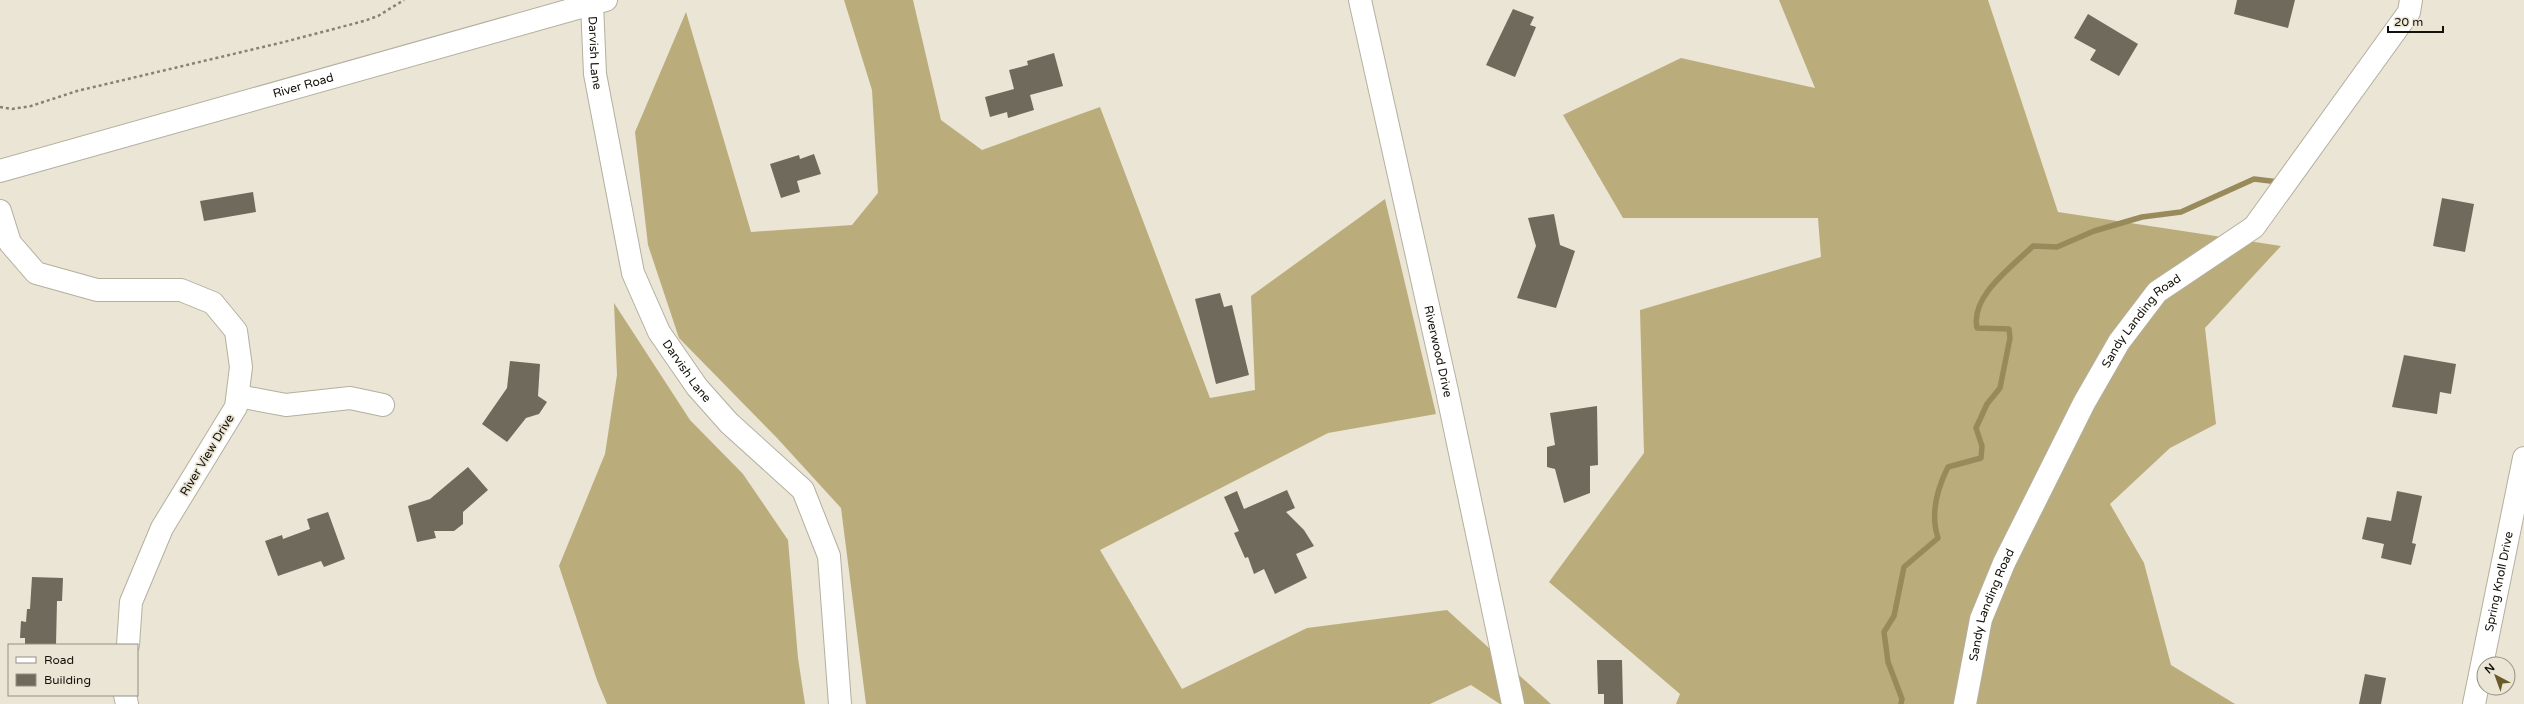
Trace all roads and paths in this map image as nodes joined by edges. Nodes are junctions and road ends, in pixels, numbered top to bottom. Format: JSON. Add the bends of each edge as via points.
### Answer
{"nodes":[{"id":1,"x":404,"y":0,"type":"edge"},
{"id":2,"x":1360,"y":0,"type":"edge"},
{"id":3,"x":2411,"y":0,"type":"edge"},
{"id":4,"x":599,"y":2,"type":"edge"},
{"id":5,"x":0,"y":107,"type":"edge"},
{"id":6,"x":0,"y":171,"type":"edge"},
{"id":7,"x":0,"y":211,"type":"edge"},
{"id":8,"x":238,"y":396,"type":"junction"},
{"id":9,"x":382,"y":405,"type":"dead end"},
{"id":10,"x":2524,"y":458,"type":"edge"},
{"id":11,"x":128,"y":644,"type":"edge"},
{"id":12,"x":840,"y":704,"type":"edge"},
{"id":13,"x":1513,"y":704,"type":"edge"},
{"id":14,"x":1966,"y":704,"type":"edge"},
{"id":15,"x":2474,"y":704,"type":"edge"}],
"edges":[{"from":1,"to":5,"type":"path","via":[[378,16],[291,41],[76,91],[31,106],[12,109]]},
{"from":2,"to":13,"type":"street","name":"Riverwood Drive"},
{"from":3,"to":14,"type":"street","name":"Sandy Landing Road","via":[[2410,12],[2254,227],[2157,292],[2119,342],[2084,403],[2004,563],[1981,619]]},
{"from":4,"to":6,"type":"street","name":"River Road"},
{"from":4,"to":12,"type":"street","name":"Darvish Lane","via":[[595,74],[633,273],[658,332],[697,387],[730,423],[803,490],[829,556]]},
{"from":7,"to":8,"type":"street","name":"River View Drive","via":[[10,243],[36,273],[97,290],[181,290],[213,303],[236,331],[241,367]]},
{"from":8,"to":9,"type":"street","via":[[286,405],[350,398]]},
{"from":8,"to":11,"type":"street","name":"River View Drive","via":[[236,407],[162,528],[131,602]]},
{"from":10,"to":15,"type":"street","name":"Spring Knoll Drive"}]}
